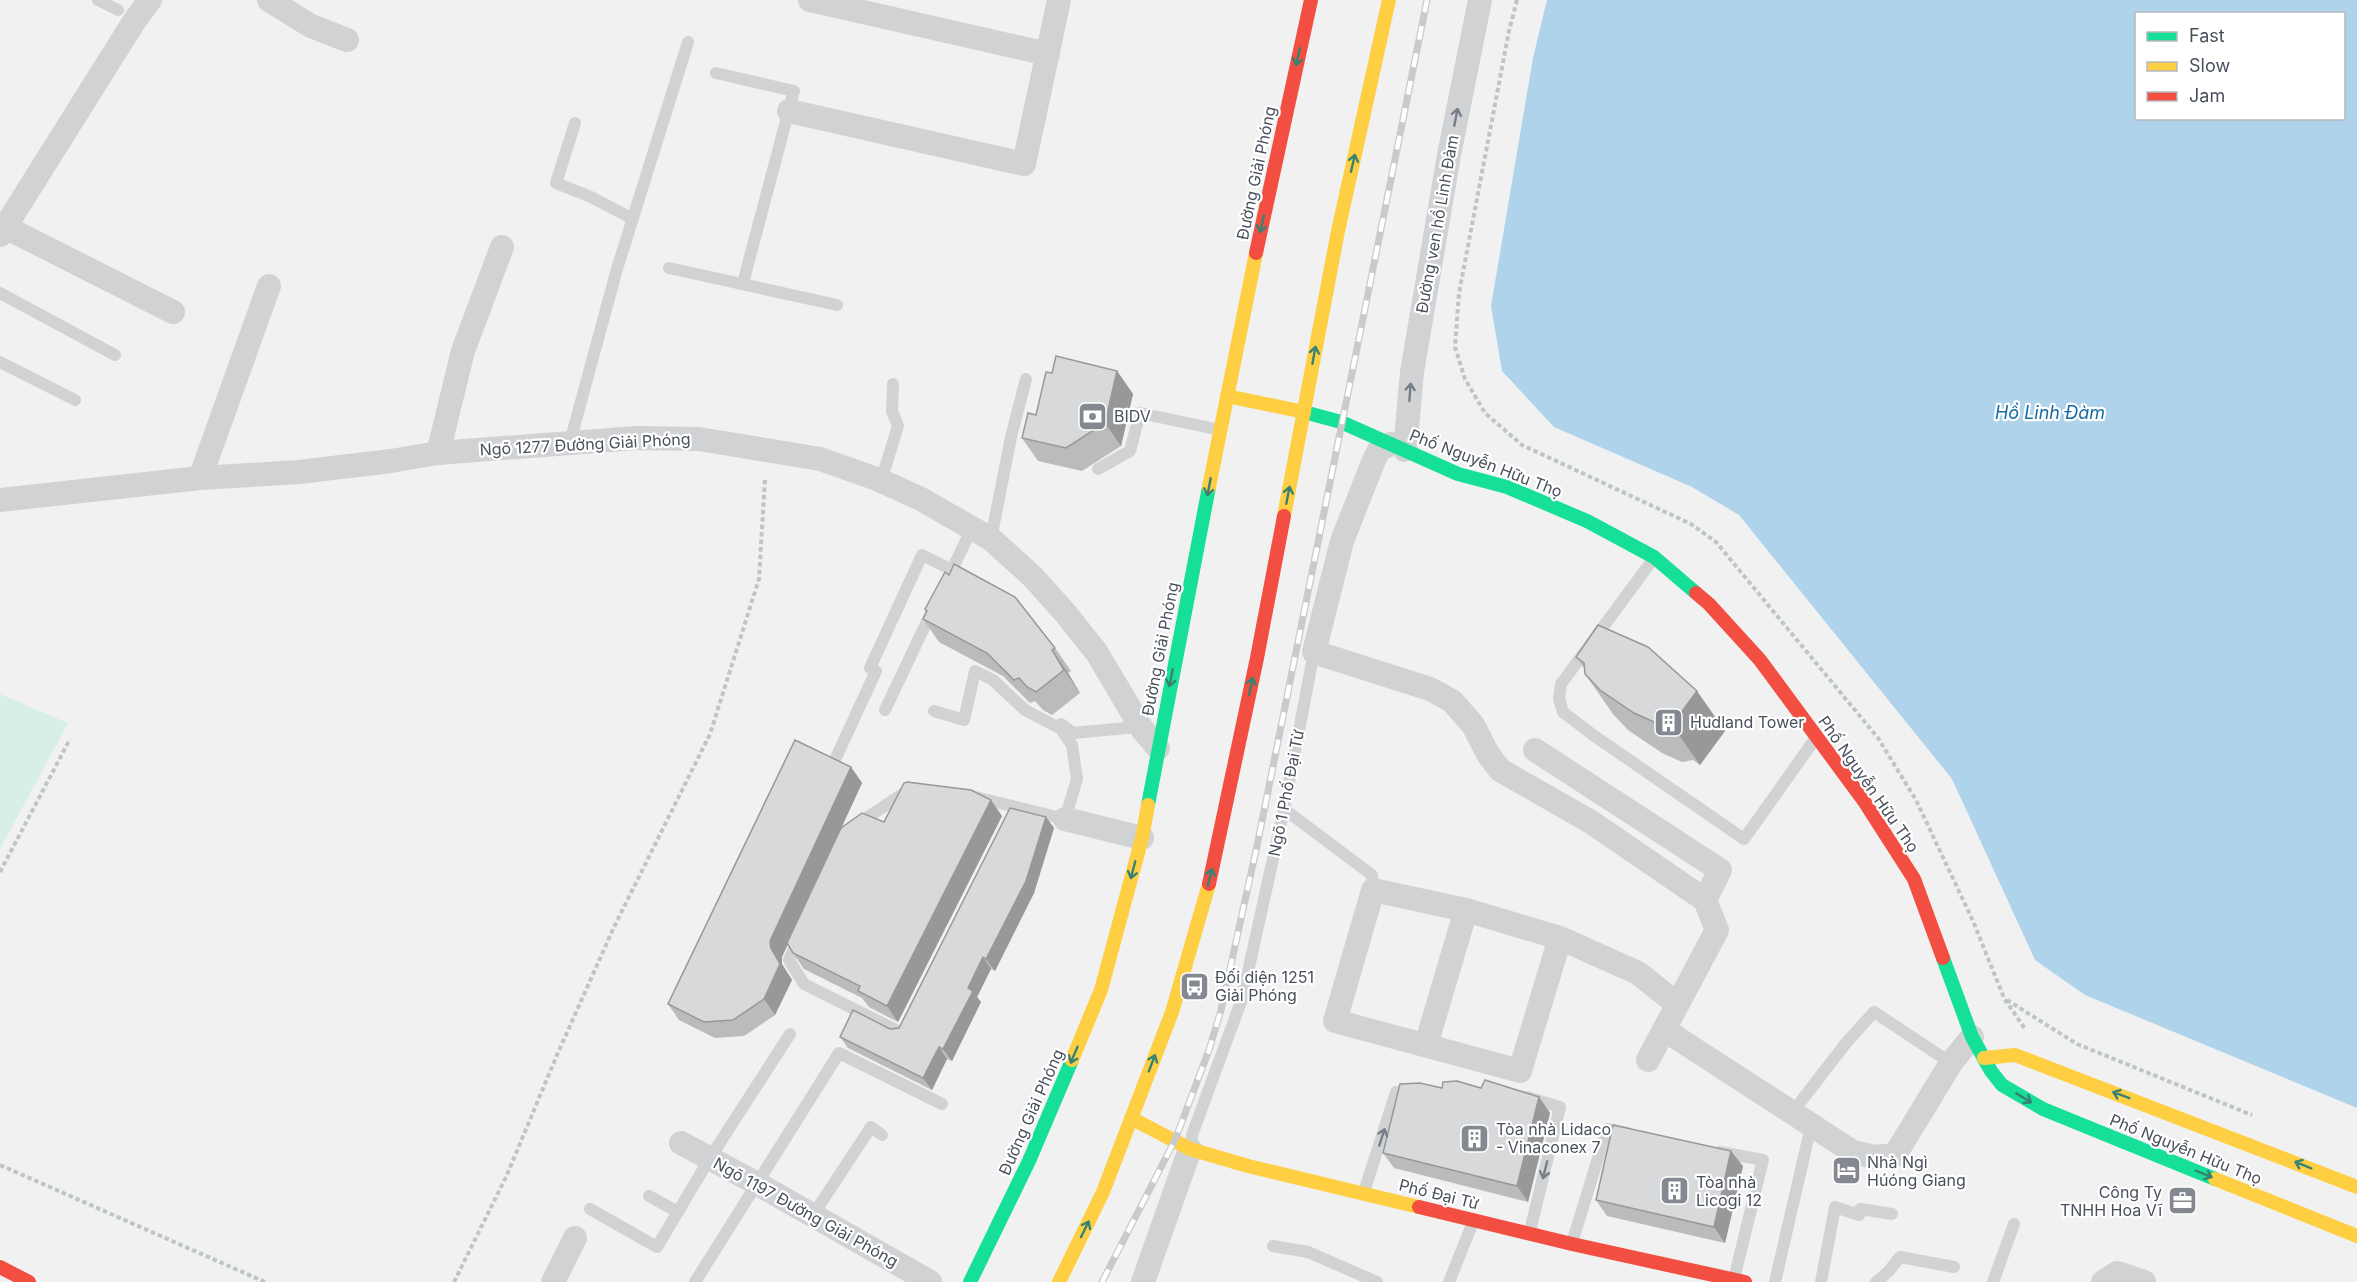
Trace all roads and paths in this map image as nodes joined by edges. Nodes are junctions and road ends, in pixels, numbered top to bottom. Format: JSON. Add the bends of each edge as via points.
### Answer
{"nodes":[{"id":1,"x":98,"y":0,"type":"edge"},
{"id":2,"x":150,"y":0,"type":"edge"},
{"id":3,"x":269,"y":0,"type":"edge"},
{"id":4,"x":810,"y":0,"type":"edge"},
{"id":5,"x":1059,"y":0,"type":"edge"},
{"id":6,"x":1311,"y":0,"type":"edge"},
{"id":7,"x":1389,"y":0,"type":"edge"},
{"id":8,"x":1480,"y":0,"type":"edge"},
{"id":9,"x":1517,"y":0,"type":"edge"},
{"id":10,"x":118,"y":10,"type":"dead end"},
{"id":11,"x":347,"y":40,"type":"dead end"},
{"id":12,"x":688,"y":42,"type":"dead end"},
{"id":13,"x":1048,"y":54,"type":"junction"},
{"id":14,"x":716,"y":73,"type":"dead end"},
{"id":15,"x":789,"y":111,"type":"junction"},
{"id":16,"x":575,"y":123,"type":"dead end"},
{"id":17,"x":633,"y":219,"type":"junction"},
{"id":18,"x":3,"y":231,"type":"edge"},
{"id":19,"x":502,"y":247,"type":"dead end"},
{"id":20,"x":669,"y":268,"type":"dead end"},
{"id":21,"x":743,"y":284,"type":"junction"},
{"id":22,"x":269,"y":286,"type":"dead end"},
{"id":23,"x":0,"y":293,"type":"edge"},
{"id":24,"x":837,"y":305,"type":"dead end"},
{"id":25,"x":173,"y":312,"type":"dead end"},
{"id":26,"x":115,"y":355,"type":"dead end"},
{"id":27,"x":0,"y":362,"type":"edge"},
{"id":28,"x":1026,"y":379,"type":"dead end"},
{"id":29,"x":893,"y":384,"type":"dead end"},
{"id":30,"x":1227,"y":396,"type":"junction"},
{"id":31,"x":75,"y":400,"type":"dead end"},
{"id":32,"x":1304,"y":412,"type":"junction"},
{"id":33,"x":1220,"y":430,"type":"junction"},
{"id":34,"x":570,"y":442,"type":"junction"},
{"id":35,"x":1522,"y":445,"type":"dead end"},
{"id":36,"x":1398,"y":447,"type":"junction"},
{"id":37,"x":438,"y":453,"type":"junction"},
{"id":38,"x":1098,"y":469,"type":"dead end"},
{"id":39,"x":200,"y":478,"type":"junction"},
{"id":40,"x":765,"y":479,"type":"dead end"},
{"id":41,"x":881,"y":481,"type":"junction"},
{"id":42,"x":0,"y":500,"type":"edge"},
{"id":43,"x":981,"y":533,"type":"junction"},
{"id":44,"x":1654,"y":557,"type":"junction"},
{"id":45,"x":952,"y":570,"type":"junction"},
{"id":46,"x":1314,"y":652,"type":"junction"},
{"id":47,"x":885,"y":710,"type":"dead end"},
{"id":48,"x":934,"y":711,"type":"dead end"},
{"id":49,"x":1053,"y":717,"type":"dead end"},
{"id":50,"x":1142,"y":729,"type":"junction"},
{"id":51,"x":1816,"y":738,"type":"junction"},
{"id":52,"x":70,"y":739,"type":"dead end"},
{"id":53,"x":1158,"y":748,"type":"junction"},
{"id":54,"x":1535,"y":750,"type":"dead end"},
{"id":55,"x":834,"y":762,"type":"edge"},
{"id":56,"x":924,"y":788,"type":"edge"},
{"id":57,"x":963,"y":794,"type":"edge"},
{"id":58,"x":1284,"y":809,"type":"junction"},
{"id":59,"x":1065,"y":819,"type":"junction"},
{"id":60,"x":849,"y":832,"type":"edge"},
{"id":61,"x":1142,"y":838,"type":"junction"},
{"id":62,"x":0,"y":872,"type":"edge"},
{"id":63,"x":1373,"y":890,"type":"junction"},
{"id":64,"x":1705,"y":900,"type":"junction"},
{"id":65,"x":1466,"y":910,"type":"junction"},
{"id":66,"x":804,"y":928,"type":"edge"},
{"id":67,"x":1560,"y":938,"type":"junction"},
{"id":68,"x":1677,"y":1004,"type":"junction"},
{"id":69,"x":912,"y":1012,"type":"edge"},
{"id":70,"x":1665,"y":1028,"type":"junction"},
{"id":71,"x":2027,"y":1032,"type":"dead end"},
{"id":72,"x":790,"y":1034,"type":"dead end"},
{"id":73,"x":1972,"y":1037,"type":"junction"},
{"id":74,"x":1426,"y":1046,"type":"junction"},
{"id":75,"x":1984,"y":1058,"type":"junction"},
{"id":76,"x":1648,"y":1059,"type":"dead end"},
{"id":77,"x":1951,"y":1063,"type":"junction"},
{"id":78,"x":1430,"y":1091,"type":"edge"},
{"id":79,"x":1518,"y":1094,"type":"edge"},
{"id":80,"x":942,"y":1104,"type":"dead end"},
{"id":81,"x":1131,"y":1118,"type":"junction"},
{"id":82,"x":2260,"y":1118,"type":"dead end"},
{"id":83,"x":1802,"y":1120,"type":"junction"},
{"id":84,"x":882,"y":1135,"type":"dead end"},
{"id":85,"x":1641,"y":1136,"type":"edge"},
{"id":86,"x":681,"y":1143,"type":"dead end"},
{"id":87,"x":1191,"y":1149,"type":"junction"},
{"id":88,"x":1707,"y":1149,"type":"edge"},
{"id":89,"x":710,"y":1158,"type":"junction"},
{"id":90,"x":0,"y":1165,"type":"edge"},
{"id":91,"x":756,"y":1183,"type":"junction"},
{"id":92,"x":2357,"y":1187,"type":"edge"},
{"id":93,"x":1364,"y":1193,"type":"junction"},
{"id":94,"x":649,"y":1196,"type":"dead end"},
{"id":95,"x":590,"y":1209,"type":"dead end"},
{"id":96,"x":678,"y":1212,"type":"junction"},
{"id":97,"x":1892,"y":1214,"type":"dead end"},
{"id":98,"x":813,"y":1215,"type":"junction"},
{"id":99,"x":1473,"y":1220,"type":"junction"},
{"id":100,"x":2014,"y":1224,"type":"dead end"},
{"id":101,"x":1529,"y":1234,"type":"junction"},
{"id":102,"x":2357,"y":1236,"type":"edge"},
{"id":103,"x":574,"y":1238,"type":"dead end"},
{"id":104,"x":1572,"y":1244,"type":"junction"},
{"id":105,"x":1273,"y":1246,"type":"dead end"},
{"id":106,"x":0,"y":1267,"type":"edge"},
{"id":107,"x":1954,"y":1267,"type":"dead end"},
{"id":108,"x":1740,"y":1281,"type":"edge"},
{"id":109,"x":29,"y":1282,"type":"edge"},
{"id":110,"x":265,"y":1282,"type":"edge"},
{"id":111,"x":454,"y":1282,"type":"edge"},
{"id":112,"x":553,"y":1282,"type":"edge"},
{"id":113,"x":695,"y":1282,"type":"edge"},
{"id":114,"x":930,"y":1282,"type":"edge"},
{"id":115,"x":970,"y":1282,"type":"edge"},
{"id":116,"x":1059,"y":1282,"type":"edge"},
{"id":117,"x":1143,"y":1282,"type":"edge"},
{"id":118,"x":1377,"y":1282,"type":"edge"},
{"id":119,"x":1449,"y":1282,"type":"edge"},
{"id":120,"x":1775,"y":1282,"type":"edge"},
{"id":121,"x":1821,"y":1282,"type":"edge"},
{"id":122,"x":1875,"y":1282,"type":"edge"},
{"id":123,"x":1993,"y":1282,"type":"edge"},
{"id":124,"x":2103,"y":1282,"type":"edge"},
{"id":125,"x":2144,"y":1282,"type":"edge"}],
"edges":[{"from":1,"to":10,"type":"lane"},
{"from":2,"to":18,"type":"street"},
{"from":3,"to":11,"type":"street","via":[[311,26]]},
{"from":4,"to":13,"type":"street"},
{"from":5,"to":13,"type":"street"},
{"from":6,"to":30,"type":"main road","name":"Đường Giải Phóng","one_way":true},
{"from":32,"to":7,"type":"main road","one_way":true,"via":[[1338,231]]},
{"from":36,"to":8,"type":"street","name":"Đường ven hồ Linh Đàm","one_way":true},
{"from":9,"to":35,"type":"path","via":[[1459,293],[1455,347],[1465,379],[1485,413]]},
{"from":12,"to":17,"type":"lane"},
{"from":13,"to":15,"type":"street","via":[[1024,164]]},
{"from":14,"to":15,"type":"lane","via":[[794,91]]},
{"from":15,"to":21,"type":"lane"},
{"from":16,"to":17,"type":"lane","via":[[556,183]]},
{"from":17,"to":34,"type":"lane"},
{"from":18,"to":25,"type":"street"},
{"from":19,"to":37,"type":"street","via":[[463,351]]},
{"from":20,"to":21,"type":"lane"},
{"from":21,"to":24,"type":"lane"},
{"from":22,"to":39,"type":"street"},
{"from":23,"to":26,"type":"lane"},
{"from":27,"to":31,"type":"lane"},
{"from":28,"to":43,"type":"lane"},
{"from":29,"to":41,"type":"lane","via":[[892,411],[898,426]]},
{"from":30,"to":32,"type":"main road","name":"Phố Nguyễn Hữu Thọ"},
{"from":30,"to":33,"type":"main road","name":"Đường Giải Phóng"},
{"from":32,"to":36,"type":"main road","name":"Phố Nguyễn Hữu Thọ","via":[[1341,422]]},
{"from":81,"to":32,"type":"main road","one_way":true,"via":[[1172,1012],[1211,876]]},
{"from":33,"to":38,"type":"lane","via":[[1140,413],[1130,451]]},
{"from":33,"to":53,"type":"main road","name":"Đường Giải Phóng","one_way":true},
{"from":34,"to":37,"type":"street","name":"Ngõ 1277 Đường Giải Phóng"},
{"from":34,"to":41,"type":"street","name":"Ngõ 1277 Đường Giải Phóng","via":[[699,439],[819,459]]},
{"from":36,"to":44,"type":"main road","name":"Phố Nguyễn Hữu Thọ","via":[[1458,474],[1507,487],[1587,521]]},
{"from":36,"to":46,"type":"street","name":"Ngõ 1 Phố Đại Từ","via":[[1379,450],[1374,460],[1342,541]]},
{"from":37,"to":39,"type":"street","name":"Ngõ 1277 Đường Giải Phóng","via":[[299,472]]},
{"from":39,"to":42,"type":"street","name":"Ngõ 1277 Đường Giải Phóng"},
{"from":40,"to":111,"type":"path","via":[[759,579],[710,734],[614,927],[506,1177]]},
{"from":41,"to":43,"type":"street","name":"Ngõ 1277 Đường Giải Phóng"},
{"from":43,"to":45,"type":"lane"},
{"from":43,"to":50,"type":"street","name":"Ngõ 1277 Đường Giải Phóng","via":[[1034,577],[1066,614],[1096,653]]},
{"from":44,"to":51,"type":"main road","name":"Phố Nguyễn Hữu Thọ","via":[[1709,604],[1760,660]]},
{"from":44,"to":51,"type":"lane","via":[[1562,684],[1559,698],[1563,712],[1744,839]]},
{"from":45,"to":47,"type":"lane"},
{"from":45,"to":55,"type":"lane","via":[[922,555],[870,668],[876,671]]},
{"from":46,"to":58,"type":"lane","name":"Ngõ 1 Phố Đại Từ"},
{"from":46,"to":64,"type":"street","via":[[1430,689],[1452,701],[1473,725],[1500,770],[1591,822]]},
{"from":48,"to":59,"type":"lane","via":[[964,720],[975,671],[993,680],[1025,710],[1061,729],[1072,745],[1077,779]]},
{"from":49,"to":50,"type":"lane","via":[[1072,733]]},
{"from":50,"to":53,"type":"street","name":"Ngõ 1277 Đường Giải Phóng"},
{"from":51,"to":73,"type":"main road","name":"Phố Nguyễn Hữu Thọ","via":[[1864,801],[1914,879]]},
{"from":52,"to":62,"type":"path"},
{"from":53,"to":61,"type":"main road","name":"Đường Giải Phóng"},
{"from":54,"to":64,"type":"street","via":[[1720,870]]},
{"from":56,"to":60,"type":"lane","via":[[901,795]]},
{"from":57,"to":59,"type":"lane","via":[[1014,811]]},
{"from":58,"to":63,"type":"lane","via":[[1372,874]]},
{"from":58,"to":87,"type":"lane","name":"Ngõ 1 Phố Đại Từ","via":[[1242,999],[1192,1135]]},
{"from":59,"to":61,"type":"street"},
{"from":61,"to":115,"type":"main road","name":"Đường Giải Phóng","one_way":true,"via":[[1101,990],[1029,1161]]},
{"from":63,"to":65,"type":"street"},
{"from":63,"to":74,"type":"street","via":[[1335,1021]]},
{"from":64,"to":68,"type":"street","via":[[1717,930]]},
{"from":65,"to":67,"type":"street"},
{"from":65,"to":74,"type":"street"},
{"from":66,"to":69,"type":"lane","via":[[789,960],[804,984],[902,1033]]},
{"from":67,"to":68,"type":"street","via":[[1638,973]]},
{"from":67,"to":74,"type":"street","via":[[1520,1071]]},
{"from":68,"to":70,"type":"street"},
{"from":70,"to":76,"type":"street"},
{"from":70,"to":83,"type":"street"},
{"from":71,"to":82,"type":"path","via":[[2004,998],[2077,1044]]},
{"from":72,"to":89,"type":"lane"},
{"from":73,"to":75,"type":"main road","name":"Phố Nguyễn Hữu Thọ"},
{"from":73,"to":77,"type":"street"},
{"from":92,"to":75,"type":"main road","name":"Phố Nguyễn Hữu Thọ","one_way":true,"via":[[2014,1055]]},
{"from":75,"to":102,"type":"main road","name":"Phố Nguyễn Hữu Thọ","one_way":true,"via":[[2002,1085],[2043,1109]]},
{"from":77,"to":83,"type":"street","via":[[1895,1155],[1875,1157],[1853,1152]]},
{"from":77,"to":83,"type":"lane","via":[[1874,1012],[1846,1043]]},
{"from":93,"to":78,"type":"lane","one_way":true,"via":[[1396,1092]]},
{"from":79,"to":101,"type":"lane","one_way":true,"via":[[1560,1107]]},
{"from":80,"to":91,"type":"lane","via":[[839,1053]]},
{"from":81,"to":87,"type":"main road","name":"Phố Đại Từ"},
{"from":116,"to":81,"type":"main road","one_way":true,"via":[[1103,1192]]},
{"from":83,"to":120,"type":"lane"},
{"from":84,"to":98,"type":"lane","via":[[871,1126]]},
{"from":85,"to":104,"type":"lane","via":[[1608,1129]]},
{"from":86,"to":89,"type":"street","name":"Ngõ 1197 Đường Giải Phóng"},
{"from":87,"to":93,"type":"main road","name":"Phố Đại Từ"},
{"from":87,"to":117,"type":"street"},
{"from":88,"to":108,"type":"lane","via":[[1762,1160]]},
{"from":89,"to":91,"type":"street","name":"Ngõ 1197 Đường Giải Phóng"},
{"from":89,"to":96,"type":"lane"},
{"from":90,"to":110,"type":"path"},
{"from":91,"to":98,"type":"street","name":"Ngõ 1197 Đường Giải Phóng"},
{"from":91,"to":113,"type":"lane"},
{"from":93,"to":99,"type":"main road","name":"Phố Đại Từ"},
{"from":94,"to":96,"type":"lane"},
{"from":95,"to":96,"type":"lane","via":[[657,1247]]},
{"from":97,"to":121,"type":"lane","via":[[1860,1209],[1859,1215],[1835,1207]]},
{"from":98,"to":114,"type":"street","name":"Ngõ 1197 Đường Giải Phóng"},
{"from":99,"to":101,"type":"main road","name":"Phố Đại Từ"},
{"from":99,"to":119,"type":"lane"},
{"from":100,"to":123,"type":"lane"},
{"from":101,"to":104,"type":"main road","name":"Phố Đại Từ"},
{"from":103,"to":112,"type":"street"},
{"from":104,"to":108,"type":"main road","name":"Phố Đại Từ"},
{"from":105,"to":118,"type":"lane","via":[[1308,1252]]},
{"from":106,"to":109,"type":"main road"},
{"from":107,"to":122,"type":"lane","via":[[1900,1257]]},
{"from":124,"to":125,"type":"street","via":[[2117,1273]]}]}
